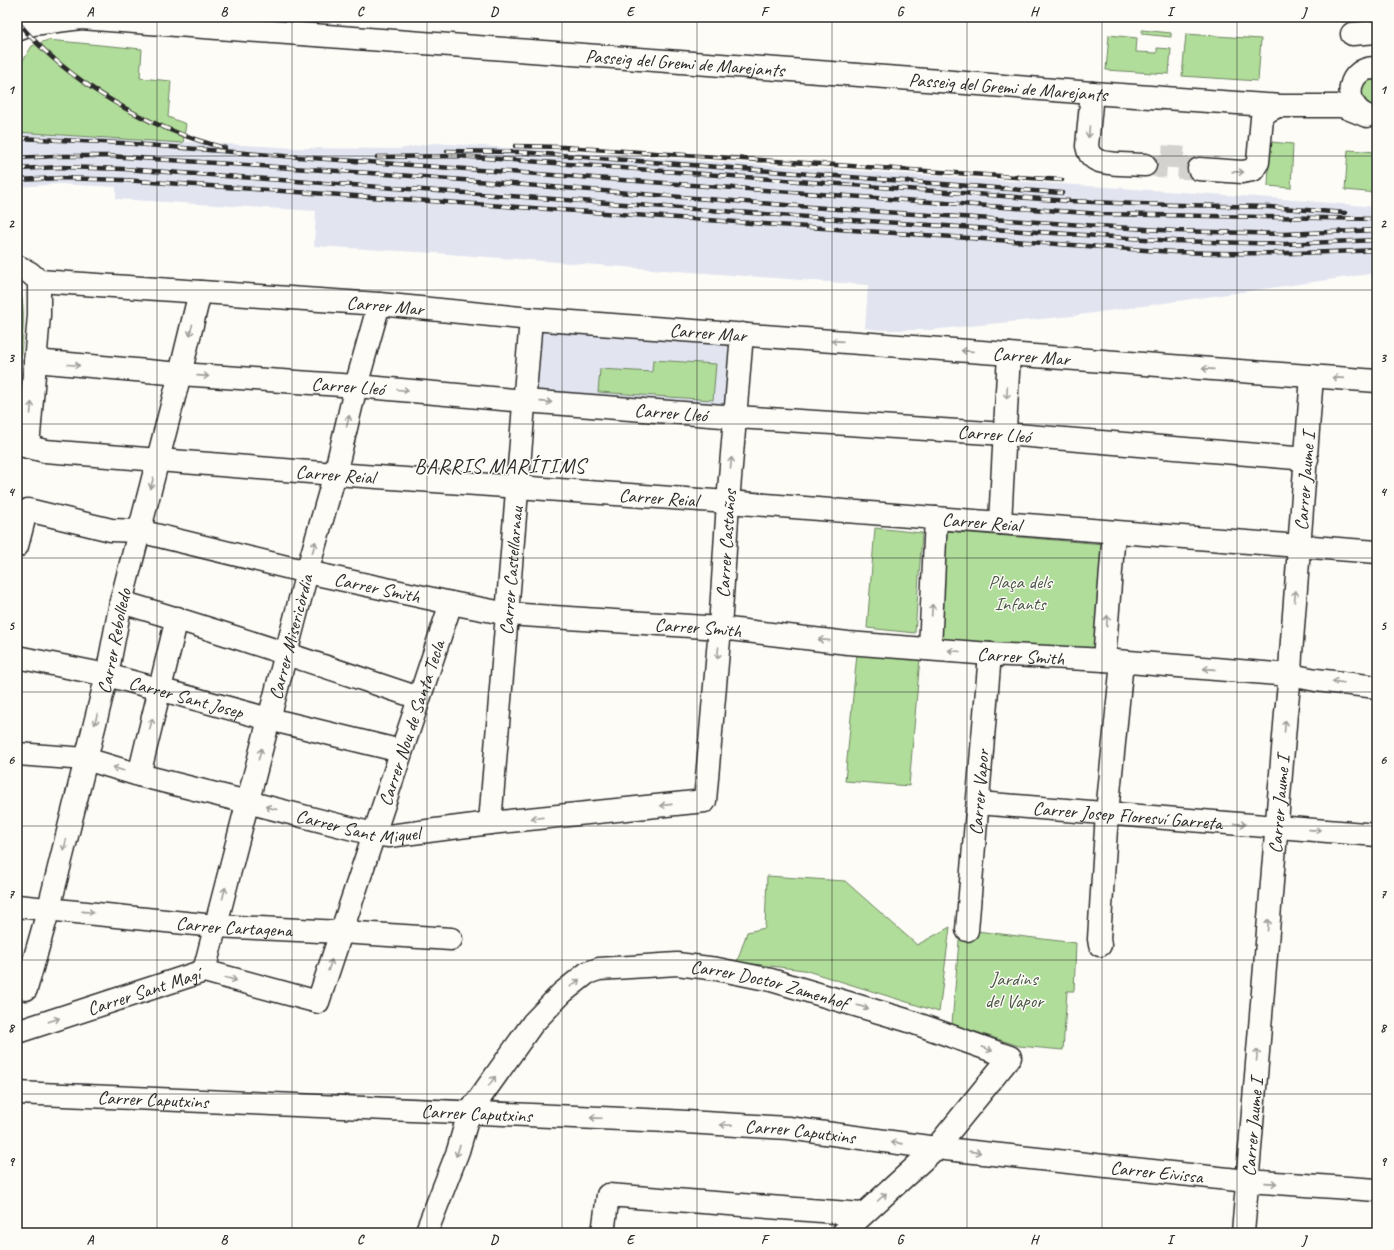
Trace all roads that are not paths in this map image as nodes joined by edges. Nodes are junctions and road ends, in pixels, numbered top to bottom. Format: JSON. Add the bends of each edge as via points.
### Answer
{"nodes":[{"id":1,"x":19,"y":17,"type":"edge"},
{"id":2,"x":80,"y":18,"type":"edge"},
{"id":3,"x":17,"y":20,"type":"edge"},
{"id":4,"x":17,"y":30,"type":"edge"},
{"id":5,"x":1377,"y":32,"type":"edge"},
{"id":6,"x":1352,"y":34,"type":"dead end"},
{"id":7,"x":1369,"y":69,"type":"edge"},
{"id":8,"x":1092,"y":94,"type":"junction"},
{"id":9,"x":1284,"y":106,"type":"junction"},
{"id":10,"x":1372,"y":117,"type":"edge"},
{"id":11,"x":1145,"y":165,"type":"tunnel mouth"},
{"id":12,"x":1199,"y":170,"type":"tunnel mouth"},
{"id":13,"x":17,"y":266,"type":"edge"},
{"id":14,"x":39,"y":281,"type":"junction"},
{"id":15,"x":200,"y":292,"type":"junction"},
{"id":16,"x":379,"y":304,"type":"junction"},
{"id":17,"x":531,"y":319,"type":"junction"},
{"id":18,"x":742,"y":334,"type":"junction"},
{"id":19,"x":1009,"y":354,"type":"junction"},
{"id":20,"x":35,"y":361,"type":"junction"},
{"id":21,"x":180,"y":374,"type":"junction"},
{"id":22,"x":1312,"y":376,"type":"junction"},
{"id":23,"x":1377,"y":381,"type":"edge"},
{"id":24,"x":356,"y":386,"type":"junction"},
{"id":25,"x":525,"y":401,"type":"junction"},
{"id":26,"x":736,"y":416,"type":"junction"},
{"id":27,"x":1005,"y":434,"type":"junction"},
{"id":28,"x":22,"y":446,"type":"edge"},
{"id":29,"x":1307,"y":459,"type":"junction"},
{"id":30,"x":158,"y":460,"type":"junction"},
{"id":31,"x":335,"y":474,"type":"junction"},
{"id":32,"x":518,"y":486,"type":"junction"},
{"id":33,"x":728,"y":502,"type":"junction"},
{"id":34,"x":23,"y":517,"type":"edge"},
{"id":35,"x":936,"y":518,"type":"junction"},
{"id":36,"x":1000,"y":523,"type":"junction"},
{"id":37,"x":139,"y":531,"type":"junction"},
{"id":38,"x":1114,"y":532,"type":"junction"},
{"id":39,"x":17,"y":546,"type":"edge"},
{"id":40,"x":1300,"y":546,"type":"junction"},
{"id":41,"x":1377,"y":552,"type":"edge"},
{"id":42,"x":307,"y":572,"type":"junction"},
{"id":43,"x":121,"y":602,"type":"junction"},
{"id":44,"x":451,"y":603,"type":"junction"},
{"id":45,"x":508,"y":614,"type":"junction"},
{"id":46,"x":176,"y":618,"type":"junction"},
{"id":47,"x":720,"y":628,"type":"junction"},
{"id":48,"x":930,"y":649,"type":"junction"},
{"id":49,"x":287,"y":653,"type":"junction"},
{"id":50,"x":990,"y":654,"type":"junction"},
{"id":51,"x":17,"y":657,"type":"edge"},
{"id":52,"x":1113,"y":661,"type":"junction"},
{"id":53,"x":1290,"y":675,"type":"junction"},
{"id":54,"x":107,"y":676,"type":"junction"},
{"id":55,"x":1377,"y":687,"type":"edge"},
{"id":56,"x":160,"y":689,"type":"junction"},
{"id":57,"x":419,"y":698,"type":"junction"},
{"id":58,"x":269,"y":719,"type":"junction"},
{"id":59,"x":401,"y":751,"type":"junction"},
{"id":60,"x":17,"y":754,"type":"edge"},
{"id":61,"x":86,"y":759,"type":"junction"},
{"id":62,"x":139,"y":775,"type":"junction"},
{"id":63,"x":705,"y":801,"type":"joint"},
{"id":64,"x":248,"y":802,"type":"junction"},
{"id":65,"x":978,"y":804,"type":"junction"},
{"id":66,"x":1107,"y":813,"type":"junction"},
{"id":67,"x":490,"y":823,"type":"junction"},
{"id":68,"x":1276,"y":827,"type":"junction"},
{"id":69,"x":373,"y":834,"type":"junction"},
{"id":70,"x":1377,"y":835,"type":"edge"},
{"id":71,"x":17,"y":906,"type":"edge"},
{"id":72,"x":49,"y":908,"type":"junction"},
{"id":73,"x":216,"y":926,"type":"junction"},
{"id":74,"x":967,"y":930,"type":"dead end"},
{"id":75,"x":341,"y":932,"type":"junction"},
{"id":76,"x":451,"y":939,"type":"dead end"},
{"id":77,"x":1100,"y":945,"type":"dead end"},
{"id":78,"x":204,"y":972,"type":"junction"},
{"id":79,"x":26,"y":989,"type":"dead end"},
{"id":80,"x":318,"y":1002,"type":"joint"},
{"id":81,"x":17,"y":1032,"type":"edge"},
{"id":82,"x":17,"y":1094,"type":"edge"},
{"id":83,"x":469,"y":1113,"type":"junction"},
{"id":84,"x":936,"y":1148,"type":"junction"},
{"id":85,"x":1247,"y":1181,"type":"junction"},
{"id":86,"x":1377,"y":1190,"type":"edge"},
{"id":87,"x":862,"y":1214,"type":"junction"},
{"id":88,"x":426,"y":1233,"type":"edge"},
{"id":89,"x":603,"y":1233,"type":"edge"},
{"id":90,"x":843,"y":1233,"type":"edge"},
{"id":91,"x":1243,"y":1233,"type":"edge"}],
"edges":[{"from":1,"to":3,"type":"street"},
{"from":2,"to":4,"type":"street","name":"Passeig del Gremi de Marejants","via":[[33,24]]},
{"from":2,"to":8,"type":"street","name":"Passeig del Gremi de Marejants"},
{"from":5,"to":6,"type":"street"},
{"from":7,"to":9,"type":"street","name":"Passeig del Gremi de Marejants","via":[[1337,91]]},
{"from":7,"to":10,"type":"street","via":[[1351,87],[1350,99],[1360,112]]},
{"from":8,"to":9,"type":"street","name":"Passeig del Gremi de Marejants"},
{"from":8,"to":11,"type":"street","one_way":true,"via":[[1087,146],[1090,156],[1103,162]]},
{"from":9,"to":10,"type":"street","name":"Passeig del Gremi de Marejants","via":[[1342,106]]},
{"from":12,"to":9,"type":"street","one_way":true,"via":[[1253,170],[1258,162],[1264,113]]},
{"from":13,"to":14,"type":"street"},
{"from":14,"to":15,"type":"street","name":"Carrer Mar"},
{"from":14,"to":20,"type":"street"},
{"from":15,"to":16,"type":"street","name":"Carrer Mar"},
{"from":15,"to":21,"type":"street","name":"Carrer Rebolledo","one_way":true},
{"from":16,"to":17,"type":"street","name":"Carrer Mar"},
{"from":16,"to":24,"type":"street","name":"Carrer Misericòrdia"},
{"from":17,"to":18,"type":"street","name":"Carrer Mar"},
{"from":17,"to":25,"type":"street","name":"Carrer Castellarnau"},
{"from":19,"to":18,"type":"street","name":"Carrer Mar","one_way":true},
{"from":18,"to":26,"type":"street","name":"Carrer Castaños"},
{"from":22,"to":19,"type":"street","name":"Carrer Mar","one_way":true},
{"from":19,"to":27,"type":"street","one_way":true},
{"from":20,"to":21,"type":"street","name":"Carrer Lleó","one_way":true},
{"from":28,"to":20,"type":"street","one_way":true},
{"from":21,"to":24,"type":"street","name":"Carrer Lleó","one_way":true},
{"from":21,"to":30,"type":"street","name":"Carrer Rebolledo"},
{"from":23,"to":22,"type":"street","name":"Carrer Mar","one_way":true},
{"from":22,"to":29,"type":"street","name":"Carrer Jaume I"},
{"from":24,"to":25,"type":"street","name":"Carrer Lleó","one_way":true},
{"from":31,"to":24,"type":"street","name":"Carrer Misericòrdia","one_way":true},
{"from":25,"to":26,"type":"street","name":"Carrer Lleó","one_way":true},
{"from":25,"to":32,"type":"street","name":"Carrer Castellarnau"},
{"from":26,"to":27,"type":"street","name":"Carrer Lleó"},
{"from":33,"to":26,"type":"street","name":"Carrer Castaños","one_way":true},
{"from":27,"to":29,"type":"street","name":"Carrer Lleó"},
{"from":27,"to":36,"type":"street"},
{"from":28,"to":30,"type":"street","name":"Carrer Reial"},
{"from":29,"to":40,"type":"street","name":"Carrer Jaume I"},
{"from":30,"to":31,"type":"street","name":"Carrer Reial"},
{"from":30,"to":37,"type":"street","name":"Carrer Rebolledo","one_way":true},
{"from":31,"to":32,"type":"street","name":"Carrer Reial"},
{"from":42,"to":31,"type":"street","name":"Carrer Misericòrdia","one_way":true},
{"from":32,"to":33,"type":"street","name":"Carrer Reial"},
{"from":32,"to":45,"type":"street","name":"Carrer Castellarnau"},
{"from":33,"to":35,"type":"street","name":"Carrer Reial"},
{"from":33,"to":47,"type":"street","name":"Carrer Castaños"},
{"from":34,"to":37,"type":"street","name":"Carrer Smith","via":[[111,530]]},
{"from":34,"to":39,"type":"street"},
{"from":35,"to":36,"type":"street","name":"Carrer Reial"},
{"from":48,"to":35,"type":"street","one_way":true},
{"from":36,"to":38,"type":"street","name":"Carrer Reial"},
{"from":37,"to":42,"type":"street","name":"Carrer Smith"},
{"from":37,"to":43,"type":"street","name":"Carrer Rebolledo"},
{"from":38,"to":40,"type":"street","name":"Carrer Reial"},
{"from":52,"to":38,"type":"street","one_way":true},
{"from":40,"to":41,"type":"street","name":"Carrer Reial"},
{"from":53,"to":40,"type":"street","name":"Carrer Jaume I","one_way":true},
{"from":42,"to":44,"type":"street","name":"Carrer Smith"},
{"from":42,"to":49,"type":"street","name":"Carrer Misericòrdia"},
{"from":43,"to":46,"type":"street"},
{"from":43,"to":54,"type":"street","name":"Carrer Rebolledo"},
{"from":44,"to":45,"type":"street","name":"Carrer Smith"},
{"from":44,"to":57,"type":"street","name":"Carrer Nou de Santa Tecla"},
{"from":45,"to":47,"type":"street","name":"Carrer Smith"},
{"from":45,"to":67,"type":"street","name":"Carrer Castellarnau"},
{"from":46,"to":49,"type":"street"},
{"from":46,"to":56,"type":"street"},
{"from":48,"to":47,"type":"street","name":"Carrer Smith","one_way":true,"via":[[848,643]]},
{"from":47,"to":63,"type":"street","name":"Carrer Castaños","one_way":true},
{"from":50,"to":48,"type":"street","name":"Carrer Smith","one_way":true},
{"from":49,"to":57,"type":"street"},
{"from":49,"to":58,"type":"street","name":"Carrer Misericòrdia"},
{"from":50,"to":52,"type":"street","name":"Carrer Smith"},
{"from":50,"to":65,"type":"street","name":"Carrer Vapor"},
{"from":51,"to":54,"type":"street","name":"Carrer Sant Josep"},
{"from":53,"to":52,"type":"street","name":"Carrer Smith","one_way":true},
{"from":52,"to":66,"type":"street"},
{"from":55,"to":53,"type":"street","name":"Carrer Smith","one_way":true},
{"from":68,"to":53,"type":"street","name":"Carrer Jaume I","one_way":true},
{"from":54,"to":56,"type":"street","name":"Carrer Sant Josep"},
{"from":54,"to":61,"type":"street","name":"Carrer Rebolledo","one_way":true},
{"from":56,"to":58,"type":"street","name":"Carrer Sant Josep"},
{"from":62,"to":56,"type":"street","one_way":true},
{"from":57,"to":59,"type":"street","name":"Carrer Nou de Santa Tecla"},
{"from":58,"to":59,"type":"street","name":"Carrer Sant Josep"},
{"from":64,"to":58,"type":"street","name":"Carrer Misericòrdia","one_way":true},
{"from":59,"to":69,"type":"street","name":"Carrer Nou de Santa Tecla"},
{"from":60,"to":61,"type":"street","name":"Carrer Sant Miquel"},
{"from":62,"to":61,"type":"street","name":"Carrer Sant Miquel","one_way":true},
{"from":61,"to":72,"type":"street","name":"Carrer Rebolledo","one_way":true},
{"from":62,"to":64,"type":"street","name":"Carrer Sant Miquel"},
{"from":63,"to":67,"type":"street","name":"Carrer Sant Miquel","one_way":true},
{"from":69,"to":64,"type":"street","name":"Carrer Sant Miquel","one_way":true},
{"from":73,"to":64,"type":"street","name":"Carrer Misericòrdia","one_way":true},
{"from":65,"to":66,"type":"street","name":"Carrer Josep Floresví Garreta"},
{"from":65,"to":74,"type":"street","name":"Carrer Vapor"},
{"from":66,"to":68,"type":"street","name":"Carrer Josep Floresví Garreta","one_way":true},
{"from":66,"to":77,"type":"street"},
{"from":67,"to":69,"type":"street","name":"Carrer Sant Miquel","via":[[389,836]]},
{"from":68,"to":70,"type":"street","name":"Carrer Josep Floresví Garreta","one_way":true},
{"from":85,"to":68,"type":"street","name":"Carrer Jaume I","one_way":true},
{"from":69,"to":75,"type":"street","name":"Carrer Nou de Santa Tecla"},
{"from":71,"to":72,"type":"street","name":"Carrer Cartagena"},
{"from":72,"to":73,"type":"street","name":"Carrer Cartagena","one_way":true},
{"from":72,"to":79,"type":"street","name":"Carrer Rebolledo"},
{"from":73,"to":75,"type":"street","name":"Carrer Cartagena"},
{"from":73,"to":78,"type":"street","name":"Carrer Misericòrdia"},
{"from":75,"to":76,"type":"street","name":"Carrer Cartagena"},
{"from":80,"to":75,"type":"street","name":"Carrer Nou de Santa Tecla","one_way":true},
{"from":78,"to":80,"type":"street","name":"Carrer Sant Magí","one_way":true},
{"from":81,"to":78,"type":"street","name":"Carrer Sant Magí","one_way":true},
{"from":82,"to":83,"type":"street","name":"Carrer Caputxins"},
{"from":84,"to":83,"type":"street","name":"Carrer Caputxins","one_way":true,"via":[[788,1128]]},
{"from":83,"to":84,"type":"street","name":"Carrer Doctor Zamenhof","one_way":true,"via":[[533,1023],[562,993],[587,973],[599,969],[677,964],[770,980],[906,1020],[1010,1057]]},
{"from":83,"to":88,"type":"street","one_way":true,"via":[[458,1151]]},
{"from":84,"to":85,"type":"street","name":"Carrer Eivissa","one_way":true},
{"from":87,"to":84,"type":"street","one_way":true},
{"from":85,"to":86,"type":"street","name":"Carrer Eivissa","one_way":true},
{"from":85,"to":91,"type":"street","name":"Carrer Jaume I"},
{"from":87,"to":89,"type":"street","via":[[608,1195]]},
{"from":87,"to":90,"type":"street"}]}
